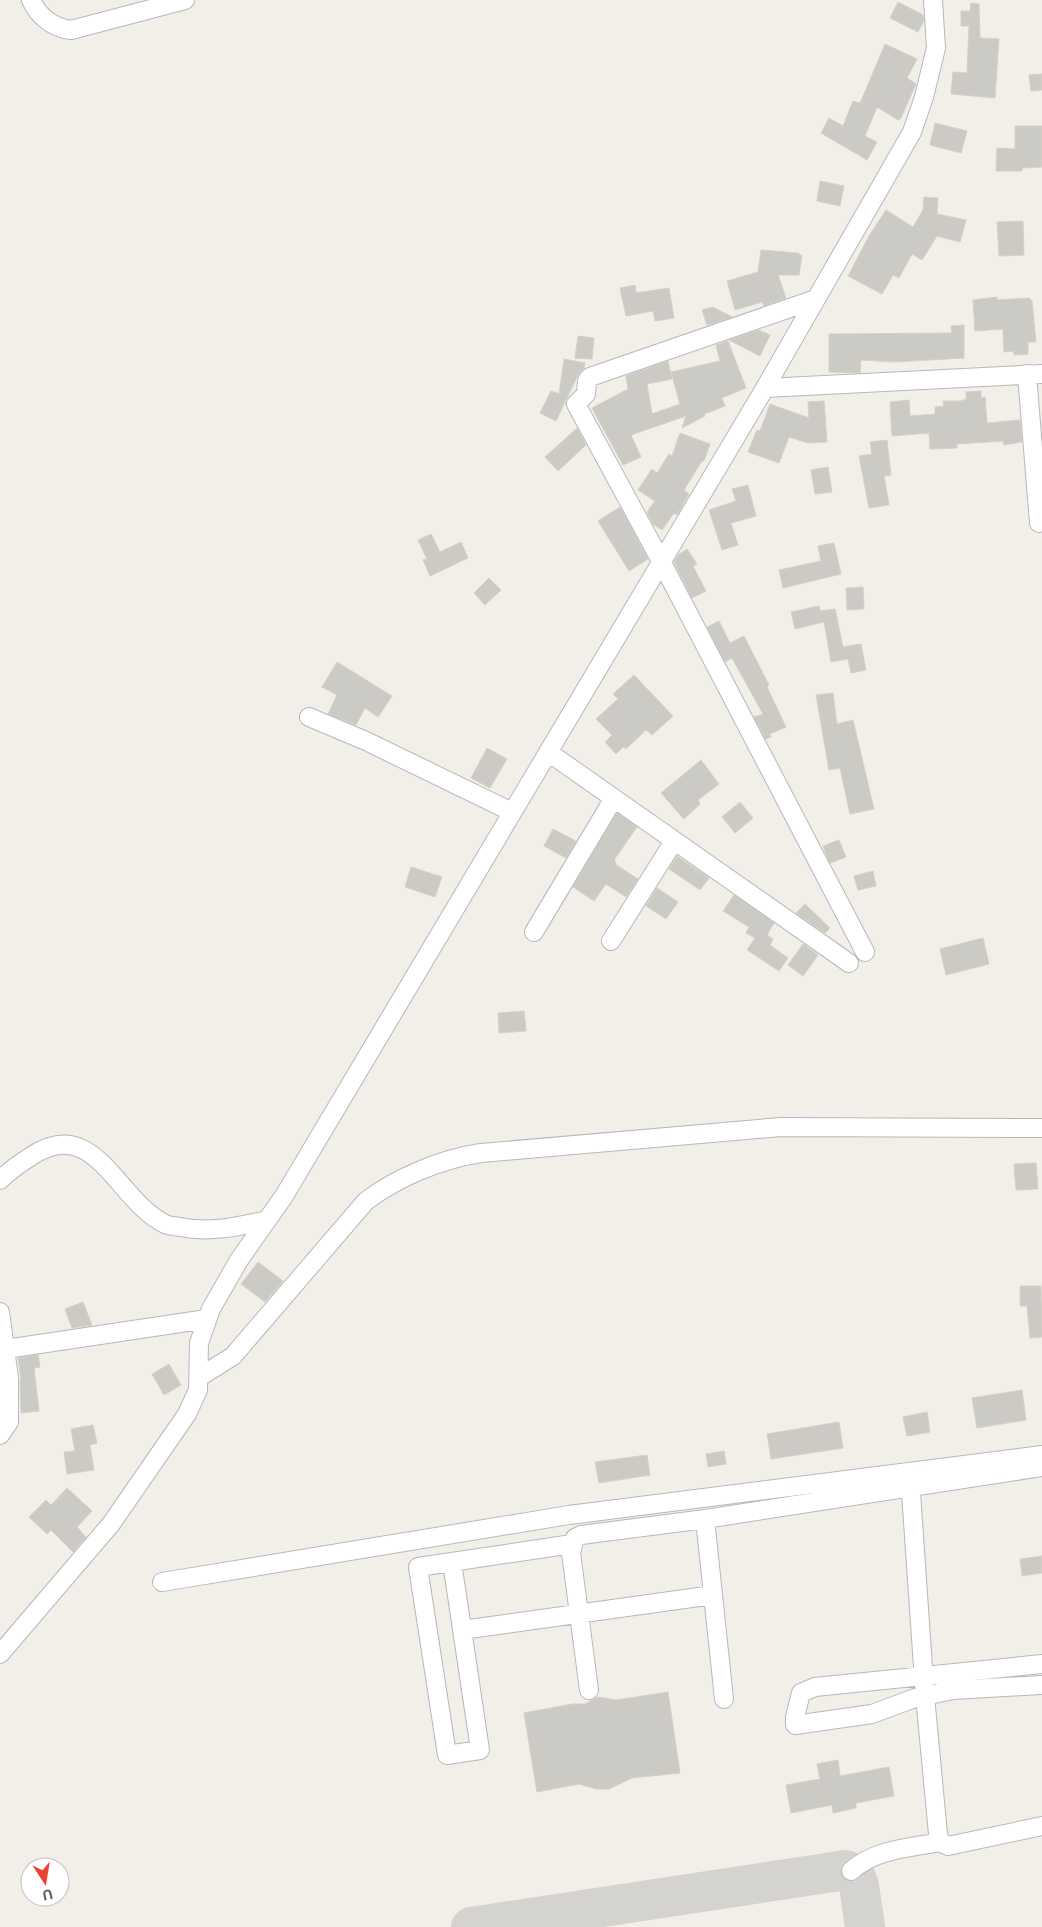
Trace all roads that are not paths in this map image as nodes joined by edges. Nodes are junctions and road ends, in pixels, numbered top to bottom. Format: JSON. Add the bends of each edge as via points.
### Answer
{"nodes":[{"id":1,"x":31,"y":0,"type":"edge"},
{"id":2,"x":185,"y":0,"type":"edge"},
{"id":3,"x":933,"y":0,"type":"edge"},
{"id":4,"x":816,"y":298,"type":"junction"},
{"id":5,"x":1035,"y":374,"type":"edge"},
{"id":6,"x":765,"y":388,"type":"junction"},
{"id":7,"x":1039,"y":523,"type":"dead end"},
{"id":8,"x":662,"y":561,"type":"junction"},
{"id":9,"x":308,"y":717,"type":"dead end"},
{"id":10,"x":548,"y":752,"type":"junction"},
{"id":11,"x":614,"y":798,"type":"junction"},
{"id":12,"x":512,"y":812,"type":"junction"},
{"id":13,"x":674,"y":841,"type":"junction"},
{"id":14,"x":534,"y":932,"type":"dead end"},
{"id":15,"x":611,"y":941,"type":"dead end"},
{"id":16,"x":865,"y":952,"type":"dead end"},
{"id":17,"x":849,"y":963,"type":"dead end"},
{"id":18,"x":1042,"y":1128,"type":"edge"},
{"id":19,"x":0,"y":1180,"type":"edge"},
{"id":20,"x":266,"y":1220,"type":"junction"},
{"id":21,"x":0,"y":1312,"type":"edge"},
{"id":22,"x":207,"y":1319,"type":"junction"},
{"id":23,"x":6,"y":1349,"type":"junction"},
{"id":24,"x":198,"y":1378,"type":"junction"},
{"id":25,"x":0,"y":1435,"type":"edge"},
{"id":26,"x":1042,"y":1455,"type":"edge"},
{"id":27,"x":1042,"y":1467,"type":"edge"},
{"id":28,"x":910,"y":1480,"type":"junction"},
{"id":29,"x":705,"y":1519,"type":"junction"},
{"id":30,"x":572,"y":1544,"type":"junction"},
{"id":31,"x":452,"y":1562,"type":"junction"},
{"id":32,"x":162,"y":1582,"type":"dead end"},
{"id":33,"x":713,"y":1595,"type":"junction"},
{"id":34,"x":579,"y":1614,"type":"junction"},
{"id":35,"x":462,"y":1630,"type":"junction"},
{"id":36,"x":0,"y":1654,"type":"edge"},
{"id":37,"x":1042,"y":1664,"type":"edge"},
{"id":38,"x":923,"y":1675,"type":"junction"},
{"id":39,"x":1042,"y":1685,"type":"edge"},
{"id":40,"x":588,"y":1690,"type":"dead end"},
{"id":41,"x":925,"y":1696,"type":"junction"},
{"id":42,"x":724,"y":1699,"type":"dead end"},
{"id":43,"x":1042,"y":1826,"type":"edge"},
{"id":44,"x":940,"y":1842,"type":"junction"},
{"id":45,"x":851,"y":1871,"type":"dead end"}],
"edges":[{"from":1,"to":2,"type":"street","via":[[36,11],[60,29],[71,30]]},
{"from":3,"to":4,"type":"street","via":[[936,48],[912,132]]},
{"from":4,"to":6,"type":"street"},
{"from":4,"to":8,"type":"street","via":[[588,379],[586,394],[578,401],[577,407]]},
{"from":5,"to":6,"type":"street"},
{"from":5,"to":7,"type":"street"},
{"from":6,"to":8,"type":"street"},
{"from":8,"to":10,"type":"street"},
{"from":8,"to":16,"type":"street"},
{"from":9,"to":12,"type":"street","via":[[366,741]]},
{"from":10,"to":11,"type":"street"},
{"from":10,"to":12,"type":"street"},
{"from":11,"to":13,"type":"street"},
{"from":11,"to":14,"type":"street"},
{"from":12,"to":20,"type":"street","via":[[284,1196]]},
{"from":13,"to":15,"type":"street"},
{"from":13,"to":17,"type":"street"},
{"from":18,"to":24,"type":"street","via":[[781,1127],[481,1153],[449,1159],[382,1190],[366,1201],[233,1356]]},
{"from":19,"to":20,"type":"street","via":[[39,1150],[71,1144],[90,1151],[142,1206],[165,1224],[194,1230],[224,1230]]},
{"from":20,"to":22,"type":"street","via":[[239,1260]]},
{"from":21,"to":23,"type":"street"},
{"from":22,"to":23,"type":"street"},
{"from":22,"to":24,"type":"street","via":[[199,1343]]},
{"from":23,"to":25,"type":"street","via":[[9,1422]]},
{"from":24,"to":36,"type":"street","via":[[198,1390],[187,1414],[111,1524]]},
{"from":26,"to":28,"type":"street"},
{"from":27,"to":28,"type":"street"},
{"from":28,"to":29,"type":"street"},
{"from":28,"to":32,"type":"street","via":[[569,1516]]},
{"from":28,"to":38,"type":"street"},
{"from":29,"to":30,"type":"street","via":[[581,1534]]},
{"from":29,"to":33,"type":"street"},
{"from":30,"to":31,"type":"street"},
{"from":30,"to":34,"type":"street"},
{"from":31,"to":35,"type":"street"},
{"from":31,"to":35,"type":"street","via":[[418,1567],[447,1755],[480,1750]]},
{"from":33,"to":34,"type":"street"},
{"from":33,"to":42,"type":"street"},
{"from":34,"to":35,"type":"street"},
{"from":34,"to":40,"type":"street"},
{"from":37,"to":38,"type":"street"},
{"from":38,"to":41,"type":"street"},
{"from":38,"to":41,"type":"street","via":[[807,1690],[801,1693],[795,1725],[872,1714]]},
{"from":39,"to":41,"type":"street","via":[[953,1690]]},
{"from":41,"to":44,"type":"street"},
{"from":43,"to":44,"type":"street","via":[[948,1846]]},
{"from":44,"to":45,"type":"street","via":[[875,1854]]}]}
